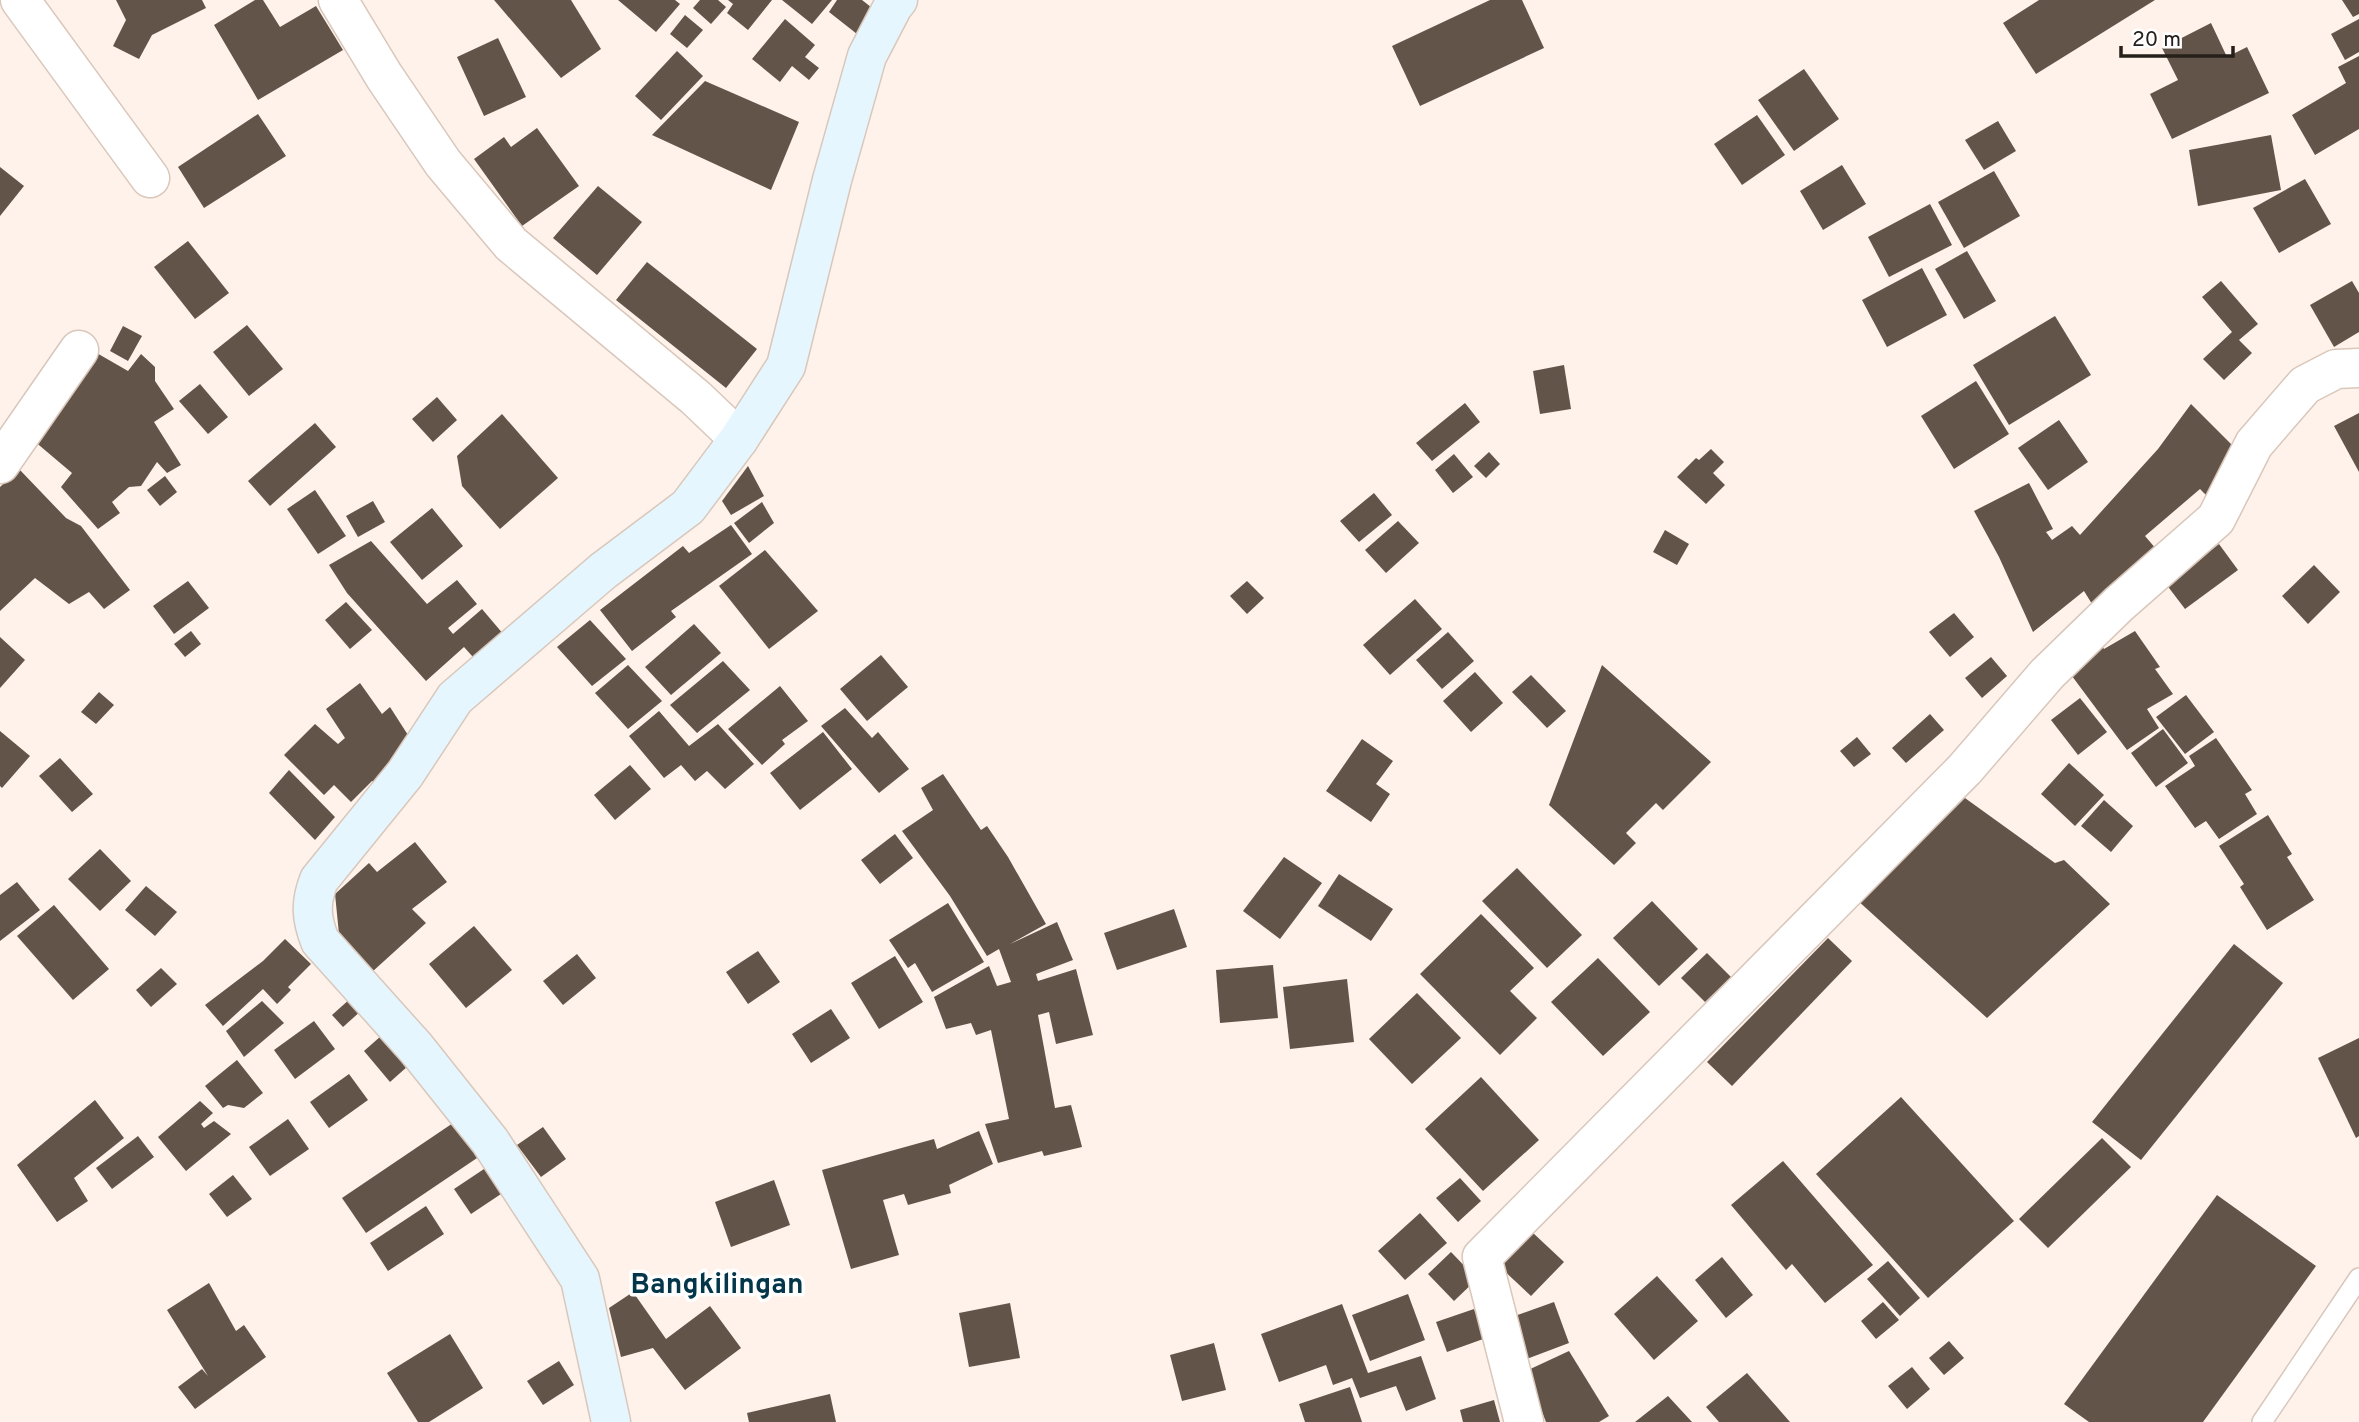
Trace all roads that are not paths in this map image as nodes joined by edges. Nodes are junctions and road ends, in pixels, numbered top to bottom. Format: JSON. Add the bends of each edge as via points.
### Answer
{"nodes":[{"id":1,"x":20,"y":0,"type":"edge"},
{"id":2,"x":338,"y":0,"type":"edge"},
{"id":3,"x":898,"y":0,"type":"edge"},
{"id":4,"x":150,"y":178,"type":"dead end"},
{"id":5,"x":79,"y":350,"type":"dead end"},
{"id":6,"x":2359,"y":368,"type":"edge"},
{"id":7,"x":739,"y":439,"type":"junction"},
{"id":8,"x":0,"y":464,"type":"edge"},
{"id":9,"x":2359,"y":1278,"type":"edge"},
{"id":10,"x":611,"y":1422,"type":"edge"},
{"id":11,"x":1524,"y":1422,"type":"edge"},
{"id":12,"x":2262,"y":1422,"type":"edge"}],
"edges":[{"from":1,"to":4,"type":"street"},
{"from":2,"to":7,"type":"street","via":[[443,163],[511,244]]},
{"from":3,"to":7,"type":"street","via":[[867,56],[786,366]]},
{"from":5,"to":8,"type":"street"},
{"from":6,"to":11,"type":"street","via":[[2336,369],[2305,386],[2254,444],[2216,519],[2047,674],[1965,769],[1482,1256]]},
{"from":7,"to":10,"type":"street","via":[[688,508],[603,571],[455,698],[405,774],[319,880],[312,898],[312,921],[320,941],[416,1048],[490,1141],[580,1279]]},
{"from":9,"to":12,"type":"lane"}]}
